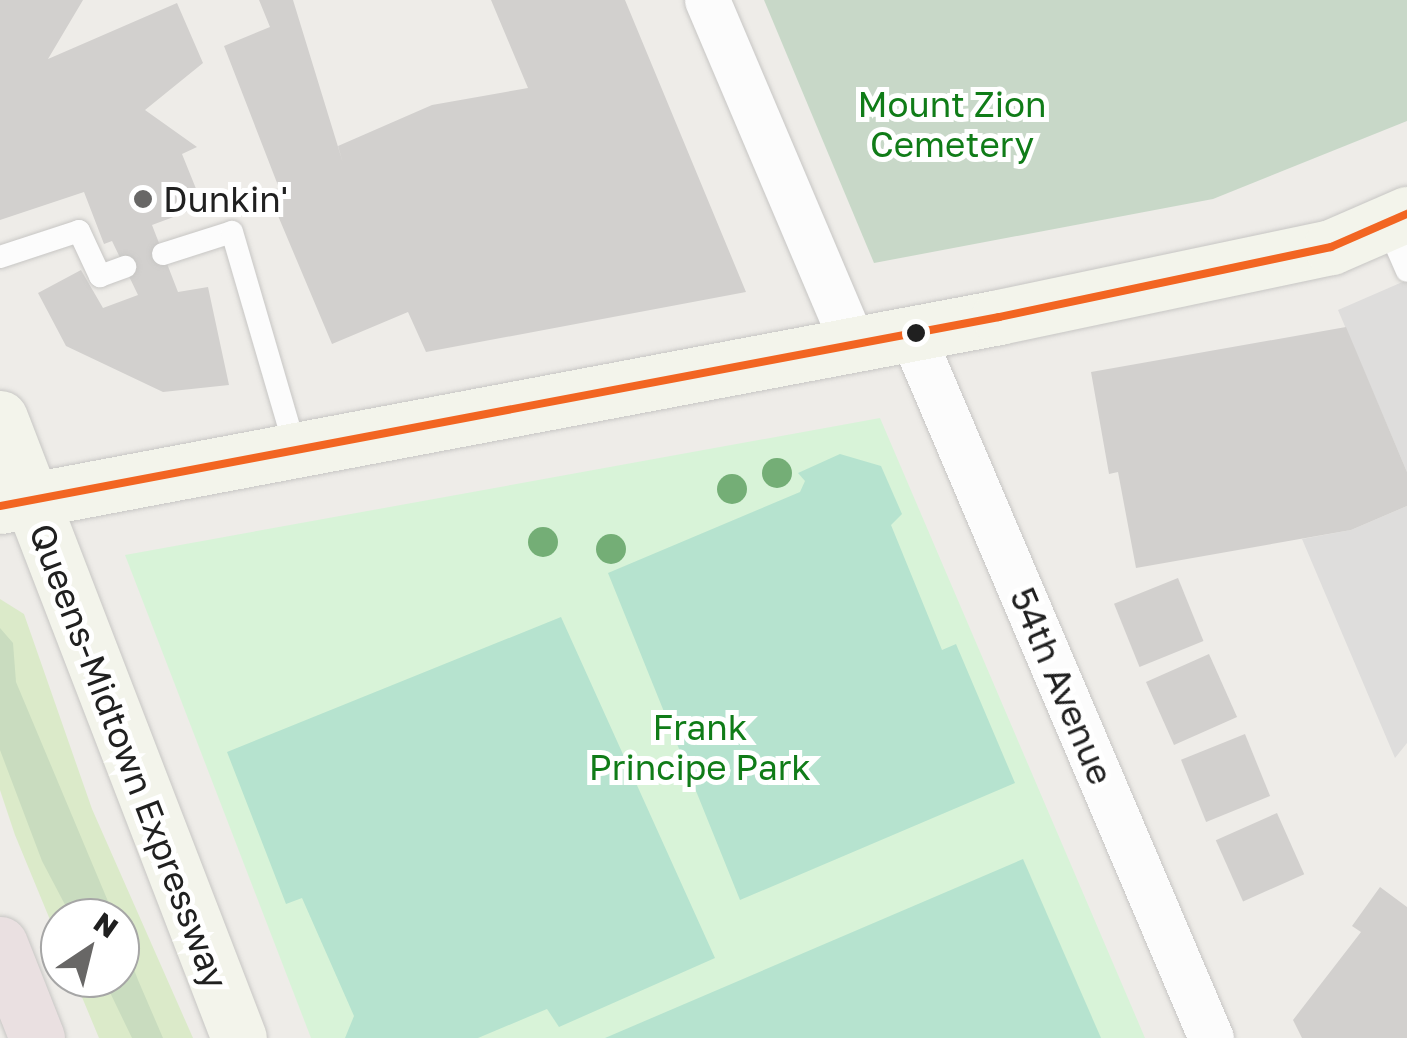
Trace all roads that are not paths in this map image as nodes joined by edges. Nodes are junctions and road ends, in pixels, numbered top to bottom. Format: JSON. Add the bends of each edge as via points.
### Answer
{"nodes":[{"id":1,"x":707,"y":0,"type":"edge"},
{"id":2,"x":1400,"y":236,"type":"edge"},
{"id":3,"x":163,"y":254,"type":"dead end"},
{"id":4,"x":0,"y":257,"type":"edge"},
{"id":5,"x":124,"y":267,"type":"dead end"},
{"id":6,"x":912,"y":335,"type":"junction"},
{"id":7,"x":854,"y":346,"type":"junction"},
{"id":8,"x":0,"y":418,"type":"edge"},
{"id":9,"x":296,"y":450,"type":"junction"},
{"id":10,"x":15,"y":503,"type":"edge"},
{"id":11,"x":0,"y":944,"type":"edge"},
{"id":12,"x":37,"y":1038,"type":"edge"},
{"id":13,"x":239,"y":1038,"type":"edge"},
{"id":14,"x":1211,"y":1038,"type":"edge"}],
"edges":[{"from":1,"to":7,"type":"street"},
{"from":2,"to":6,"type":"street"},
{"from":3,"to":9,"type":"lane","via":[[232,232]]},
{"from":4,"to":5,"type":"lane","via":[[79,231],[100,276]]},
{"from":6,"to":7,"type":"street"},
{"from":6,"to":14,"type":"street","name":"54th Avenue"},
{"from":7,"to":9,"type":"street"},
{"from":8,"to":10,"type":"street","name":"Queens-Midtown Expressway"},
{"from":9,"to":10,"type":"street"},
{"from":10,"to":13,"type":"street","name":"Queens-Midtown Expressway"},
{"from":11,"to":12,"type":"highway"}]}
